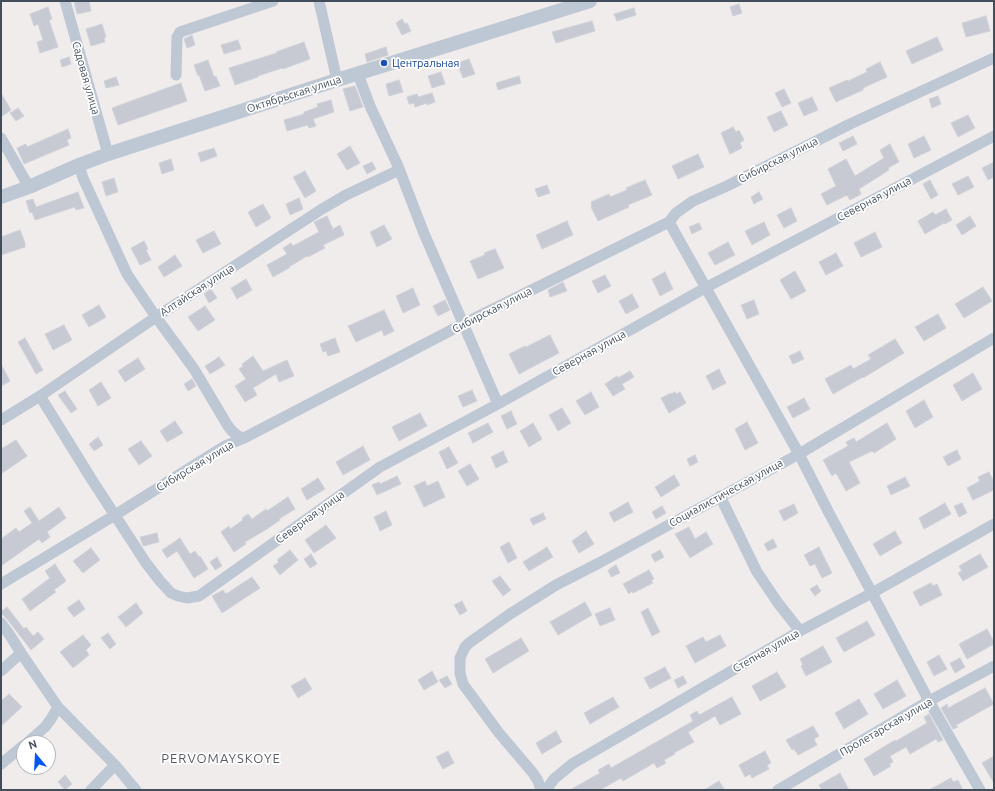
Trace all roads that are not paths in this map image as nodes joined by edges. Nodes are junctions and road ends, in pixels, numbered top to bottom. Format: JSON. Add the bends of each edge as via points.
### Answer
{"nodes":[{"id":1,"x":65,"y":1,"type":"edge"},
{"id":2,"x":273,"y":1,"type":"edge"},
{"id":3,"x":319,"y":1,"type":"edge"},
{"id":4,"x":590,"y":1,"type":"edge"},
{"id":5,"x":994,"y":58,"type":"edge"},
{"id":6,"x":358,"y":74,"type":"junction"},
{"id":7,"x":176,"y":75,"type":"dead end"},
{"id":8,"x":337,"y":80,"type":"junction"},
{"id":9,"x":994,"y":136,"type":"edge"},
{"id":10,"x":1,"y":138,"type":"edge"},
{"id":11,"x":108,"y":154,"type":"junction"},
{"id":12,"x":79,"y":165,"type":"junction"},
{"id":13,"x":399,"y":170,"type":"junction"},
{"id":14,"x":29,"y":187,"type":"junction"},
{"id":15,"x":1,"y":197,"type":"edge"},
{"id":16,"x":669,"y":222,"type":"junction"},
{"id":17,"x":706,"y":287,"type":"junction"},
{"id":18,"x":156,"y":317,"type":"junction"},
{"id":19,"x":463,"y":324,"type":"junction"},
{"id":20,"x":994,"y":338,"type":"edge"},
{"id":21,"x":40,"y":396,"type":"junction"},
{"id":22,"x":498,"y":404,"type":"junction"},
{"id":23,"x":1,"y":420,"type":"edge"},
{"id":24,"x":244,"y":438,"type":"junction"},
{"id":25,"x":799,"y":454,"type":"junction"},
{"id":26,"x":720,"y":496,"type":"junction"},
{"id":27,"x":115,"y":515,"type":"junction"},
{"id":28,"x":994,"y":524,"type":"edge"},
{"id":29,"x":1,"y":584,"type":"edge"},
{"id":30,"x":872,"y":593,"type":"junction"},
{"id":31,"x":1,"y":623,"type":"edge"},
{"id":32,"x":800,"y":631,"type":"junction"},
{"id":33,"x":21,"y":653,"type":"junction"},
{"id":34,"x":994,"y":666,"type":"edge"},
{"id":35,"x":1,"y":671,"type":"edge"},
{"id":36,"x":929,"y":702,"type":"junction"},
{"id":37,"x":58,"y":707,"type":"junction"},
{"id":38,"x":36,"y":735,"type":"edge"},
{"id":39,"x":16,"y":752,"type":"edge"},
{"id":40,"x":1,"y":764,"type":"edge"},
{"id":41,"x":115,"y":765,"type":"junction"},
{"id":42,"x":91,"y":790,"type":"edge"},
{"id":43,"x":136,"y":790,"type":"edge"},
{"id":44,"x":541,"y":790,"type":"edge"},
{"id":45,"x":546,"y":790,"type":"edge"},
{"id":46,"x":778,"y":790,"type":"edge"},
{"id":47,"x":980,"y":790,"type":"edge"}],
"edges":[{"from":1,"to":11,"type":"street","name":"Садовая улица"},
{"from":2,"to":7,"type":"street","via":[[180,32],[177,37]]},
{"from":3,"to":8,"type":"street"},
{"from":4,"to":6,"type":"street","name":"Октябрьская улица"},
{"from":5,"to":16,"type":"street","name":"Сибирская улица","via":[[850,124],[693,201],[676,213]]},
{"from":6,"to":8,"type":"street","name":"Октябрьская улица"},
{"from":6,"to":13,"type":"street"},
{"from":8,"to":11,"type":"street","name":"Октябрьская улица"},
{"from":9,"to":17,"type":"street","name":"Северная улица"},
{"from":10,"to":14,"type":"street"},
{"from":11,"to":12,"type":"street","name":"Октябрьская улица"},
{"from":12,"to":14,"type":"street","name":"Октябрьская улица"},
{"from":12,"to":18,"type":"street","via":[[126,274]]},
{"from":13,"to":18,"type":"street","name":"Алтайская улица","via":[[322,209]]},
{"from":13,"to":19,"type":"street"},
{"from":14,"to":15,"type":"street","name":"Октябрьская улица"},
{"from":16,"to":17,"type":"street"},
{"from":16,"to":19,"type":"street","name":"Сибирская улица"},
{"from":17,"to":22,"type":"street","name":"Северная улица"},
{"from":17,"to":25,"type":"street"},
{"from":18,"to":21,"type":"street","name":"Алтайская улица"},
{"from":18,"to":24,"type":"street","via":[[194,369],[228,426]]},
{"from":19,"to":22,"type":"street"},
{"from":19,"to":24,"type":"street","name":"Сибирская улица"},
{"from":20,"to":25,"type":"street","name":"Социалистическая улица"},
{"from":21,"to":23,"type":"street","name":"Алтайская улица"},
{"from":21,"to":27,"type":"street"},
{"from":22,"to":27,"type":"street","name":"Северная улица","via":[[380,467],[199,596],[183,598],[171,593],[146,563]]},
{"from":24,"to":27,"type":"street","name":"Сибирская улица","via":[[216,451]]},
{"from":25,"to":26,"type":"street","name":"Социалистическая улица"},
{"from":25,"to":30,"type":"street"},
{"from":26,"to":32,"type":"street","via":[[757,572]]},
{"from":26,"to":44,"type":"street","name":"Социалистическая улица","via":[[556,585],[465,647],[460,658],[463,684],[533,773]]},
{"from":27,"to":29,"type":"street","name":"Сибирская улица"},
{"from":28,"to":30,"type":"street","name":"Степная улица"},
{"from":30,"to":32,"type":"street","name":"Степная улица"},
{"from":30,"to":36,"type":"street"},
{"from":31,"to":33,"type":"street"},
{"from":32,"to":45,"type":"street","name":"Степная улица","via":[[572,764],[559,774]]},
{"from":33,"to":35,"type":"street"},
{"from":33,"to":37,"type":"street"},
{"from":34,"to":36,"type":"street","name":"Пролетарская улица"},
{"from":36,"to":46,"type":"street","name":"Пролетарская улица"},
{"from":36,"to":47,"type":"street"},
{"from":37,"to":38,"type":"street","via":[[45,727]]},
{"from":37,"to":41,"type":"street"},
{"from":39,"to":40,"type":"street"},
{"from":41,"to":42,"type":"street"},
{"from":41,"to":43,"type":"street"}]}
